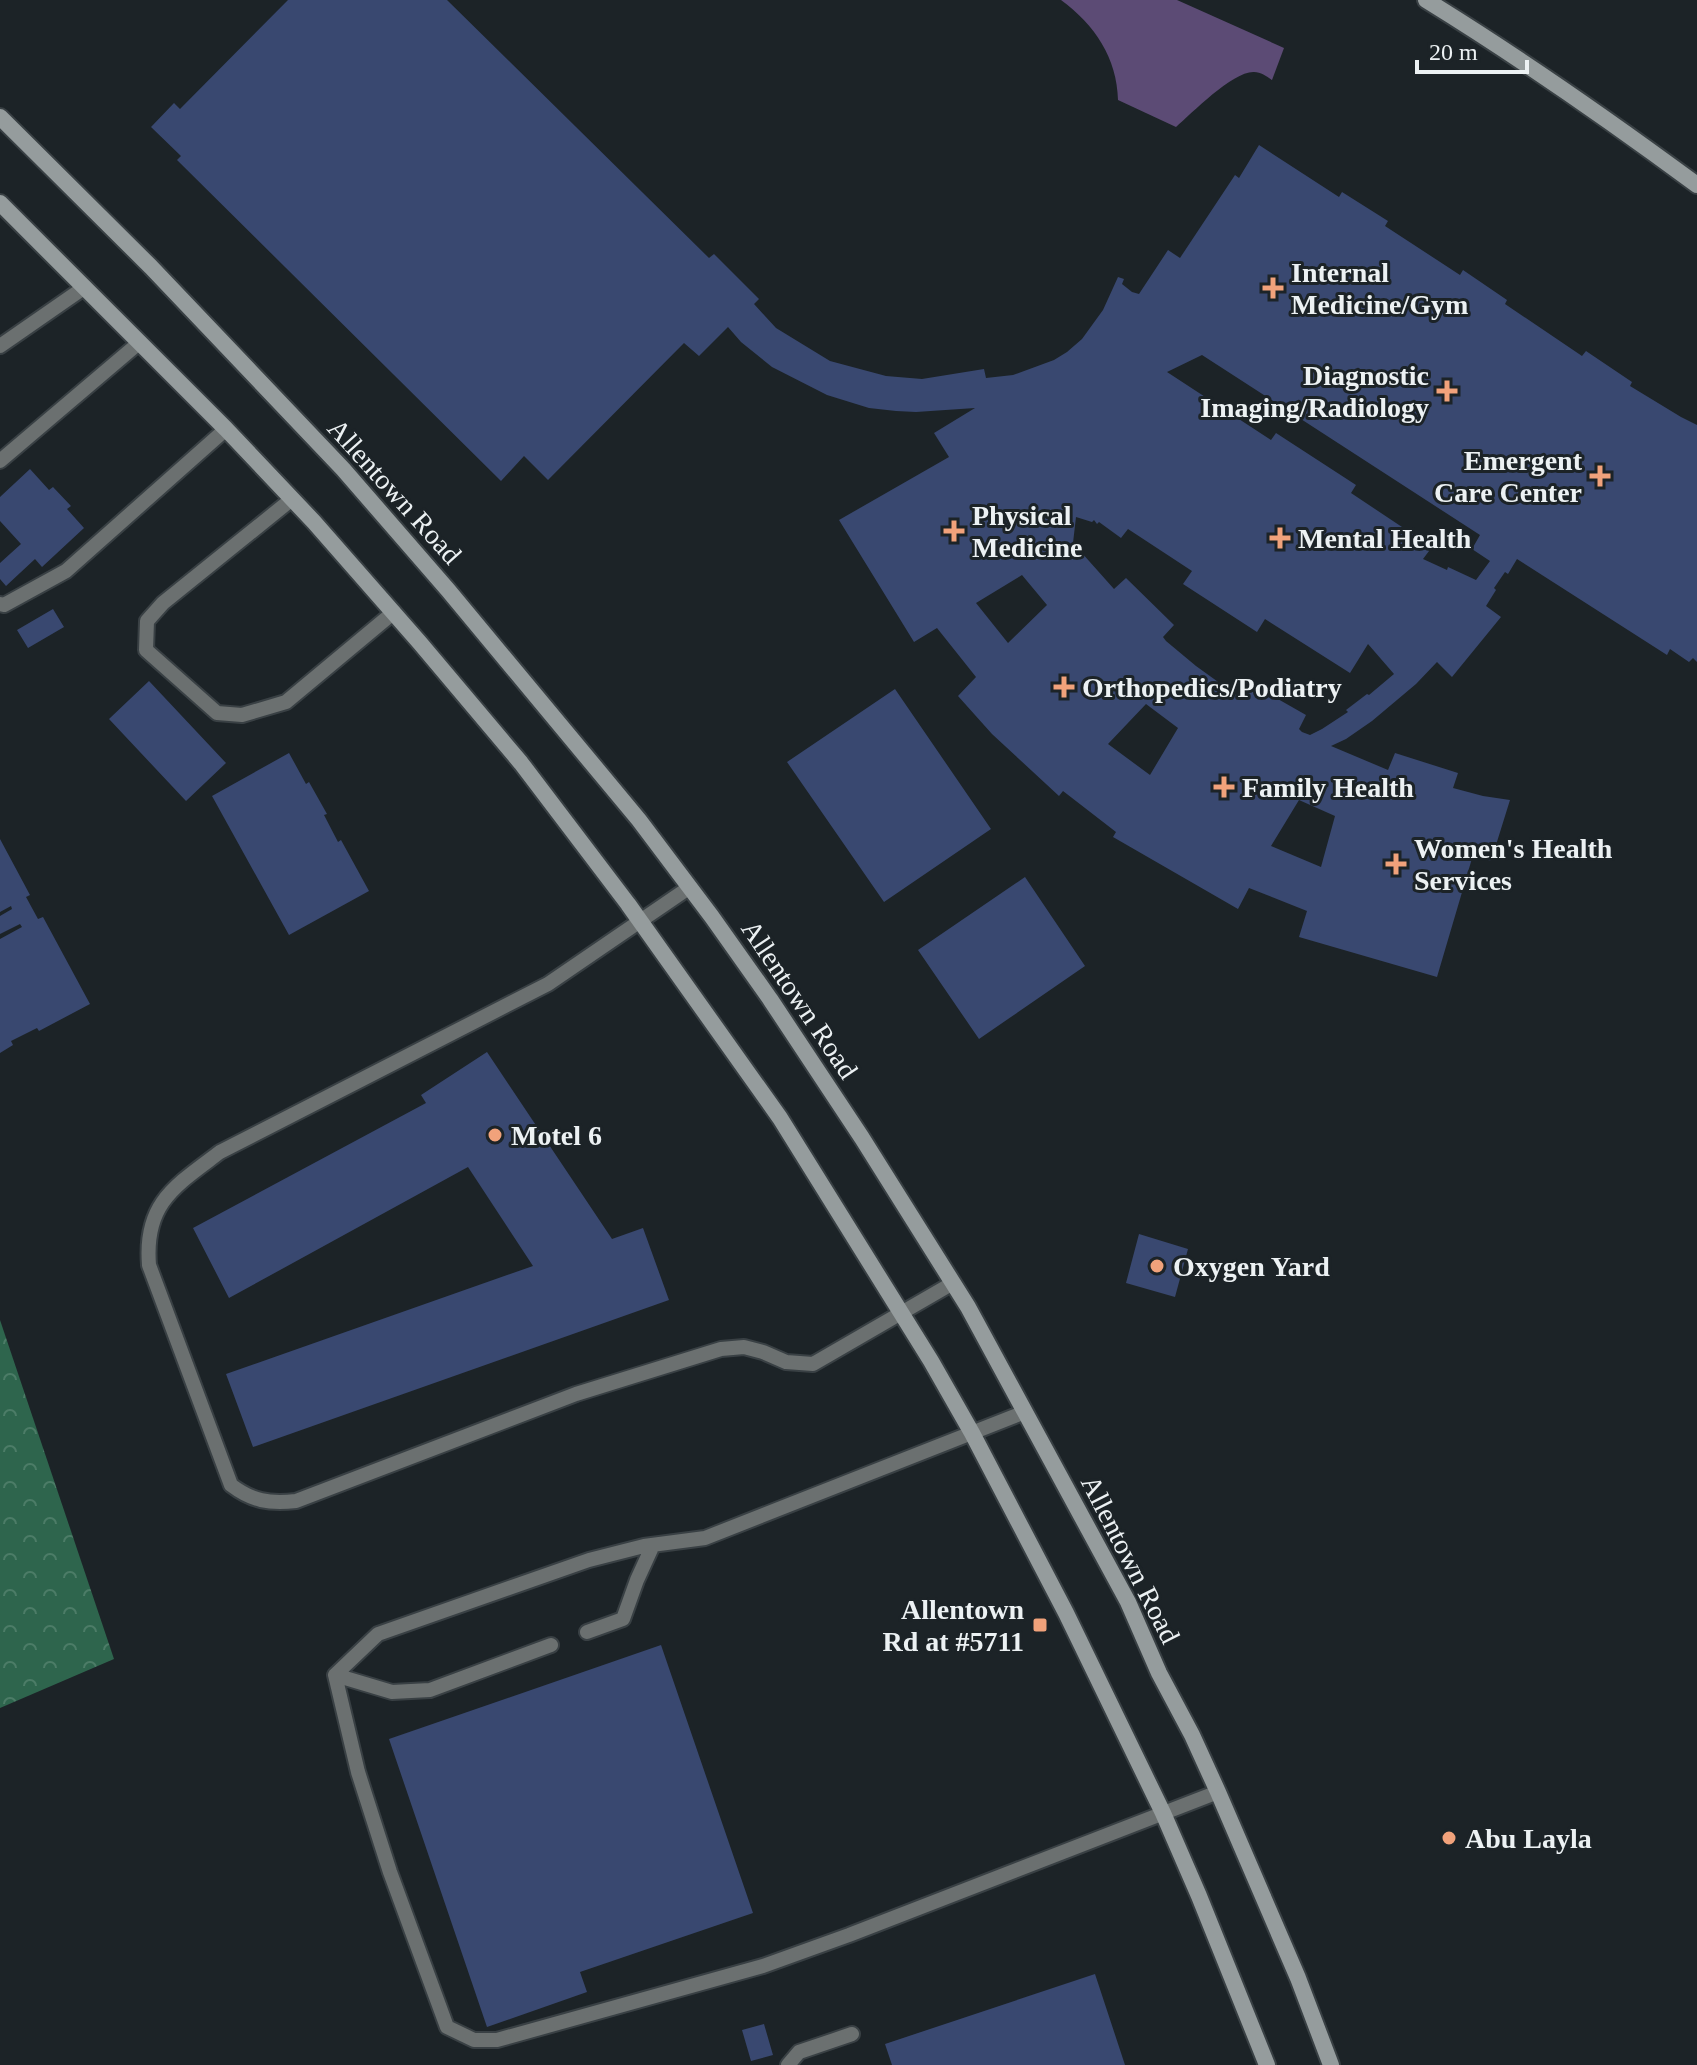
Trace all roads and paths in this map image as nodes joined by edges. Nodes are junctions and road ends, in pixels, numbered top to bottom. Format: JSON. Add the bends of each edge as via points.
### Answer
{"nodes":[{"id":1,"x":1426,"y":0,"type":"edge"},
{"id":2,"x":0,"y":117,"type":"edge"},
{"id":3,"x":1697,"y":185,"type":"edge"},
{"id":4,"x":0,"y":203,"type":"edge"},
{"id":5,"x":85,"y":287,"type":"junction"},
{"id":6,"x":140,"y":342,"type":"junction"},
{"id":7,"x":0,"y":346,"type":"edge"},
{"id":8,"x":226,"y":429,"type":"junction"},
{"id":9,"x":0,"y":461,"type":"edge"},
{"id":10,"x":292,"y":499,"type":"junction"},
{"id":11,"x":0,"y":604,"type":"edge"},
{"id":12,"x":394,"y":612,"type":"junction"},
{"id":13,"x":690,"y":887,"type":"junction"},
{"id":14,"x":641,"y":921,"type":"junction"},
{"id":15,"x":953,"y":1283,"type":"junction"},
{"id":16,"x":902,"y":1313,"type":"junction"},
{"id":17,"x":1025,"y":1412,"type":"junction"},
{"id":18,"x":972,"y":1433,"type":"junction"},
{"id":19,"x":653,"y":1545,"type":"junction"},
{"id":20,"x":587,"y":1632,"type":"dead end"},
{"id":21,"x":551,"y":1645,"type":"dead end"},
{"id":22,"x":335,"y":1675,"type":"junction"},
{"id":23,"x":1218,"y":1792,"type":"junction"},
{"id":24,"x":1163,"y":1813,"type":"junction"},
{"id":25,"x":852,"y":2034,"type":"dead end"},
{"id":26,"x":788,"y":2065,"type":"edge"},
{"id":27,"x":1267,"y":2065,"type":"edge"},
{"id":28,"x":1331,"y":2065,"type":"edge"}],
"edges":[{"from":1,"to":3,"type":"main road","via":[[1510,52]]},
{"from":2,"to":13,"type":"main road","name":"Allentown Road","via":[[343,469]]},
{"from":4,"to":5,"type":"main road"},
{"from":5,"to":6,"type":"main road"},
{"from":5,"to":7,"type":"lane"},
{"from":6,"to":8,"type":"main road"},
{"from":6,"to":9,"type":"lane"},
{"from":8,"to":10,"type":"main road"},
{"from":8,"to":11,"type":"lane","via":[[66,571]]},
{"from":10,"to":12,"type":"main road"},
{"from":10,"to":12,"type":"lane","via":[[163,603],[147,621],[146,650],[217,713],[242,715],[286,702]]},
{"from":12,"to":14,"type":"main road","via":[[521,763]]},
{"from":13,"to":14,"type":"lane"},
{"from":13,"to":15,"type":"main road","name":"Allentown Road","via":[[795,1037]]},
{"from":14,"to":16,"type":"main road","via":[[780,1118]]},
{"from":14,"to":16,"type":"lane","via":[[548,984],[220,1152],[175,1186],[158,1208],[147,1242],[149,1265],[231,1485],[246,1497],[296,1501],[576,1394],[721,1349],[744,1347],[786,1362],[813,1364]]},
{"from":15,"to":16,"type":"lane"},
{"from":15,"to":17,"type":"main road","name":"Allentown Road"},
{"from":16,"to":18,"type":"main road"},
{"from":17,"to":18,"type":"lane"},
{"from":17,"to":23,"type":"main road","name":"Allentown Road","via":[[1128,1602]]},
{"from":18,"to":19,"type":"lane","via":[[705,1538]]},
{"from":18,"to":24,"type":"main road"},
{"from":19,"to":20,"type":"lane","via":[[623,1619]]},
{"from":19,"to":22,"type":"lane","via":[[589,1560],[378,1634]]},
{"from":21,"to":22,"type":"lane","via":[[430,1690],[392,1692]]},
{"from":22,"to":24,"type":"lane","via":[[358,1772],[423,1965],[447,2027],[474,2040],[497,2040],[763,1966]]},
{"from":23,"to":24,"type":"lane"},
{"from":23,"to":28,"type":"main road","name":"Allentown Road"},
{"from":24,"to":27,"type":"main road"},
{"from":25,"to":26,"type":"lane","via":[[799,2052]]}]}
